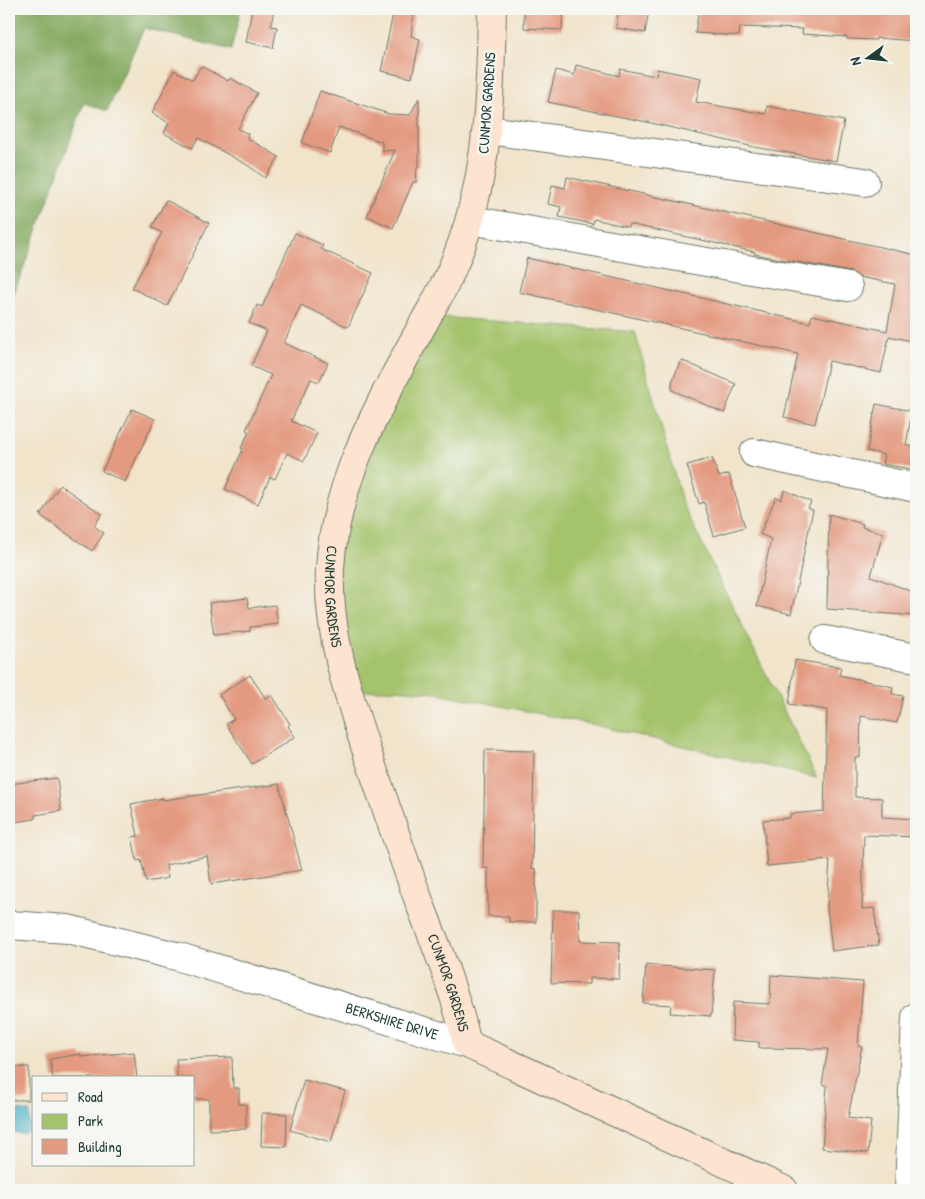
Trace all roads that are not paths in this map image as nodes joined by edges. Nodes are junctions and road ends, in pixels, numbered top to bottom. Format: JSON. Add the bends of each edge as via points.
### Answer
{"nodes":[{"id":1,"x":492,"y":9,"type":"edge"},
{"id":2,"x":488,"y":130,"type":"junction"},
{"id":3,"x":865,"y":182,"type":"dead end"},
{"id":4,"x":470,"y":220,"type":"junction"},
{"id":5,"x":848,"y":286,"type":"dead end"},
{"id":6,"x":754,"y":453,"type":"dead end"},
{"id":7,"x":916,"y":488,"type":"edge"},
{"id":8,"x":825,"y":640,"type":"dead end"},
{"id":9,"x":916,"y":658,"type":"edge"},
{"id":10,"x":9,"y":926,"type":"edge"},
{"id":11,"x":916,"y":1017,"type":"edge"},
{"id":12,"x":467,"y":1044,"type":"junction"},
{"id":13,"x":744,"y":1183,"type":"edge"},
{"id":14,"x":784,"y":1190,"type":"edge"},
{"id":15,"x":908,"y":1190,"type":"edge"}],
"edges":[{"from":1,"to":2,"type":"street","name":"CUNMOR GARDENS"},
{"from":2,"to":3,"type":"street"},
{"from":2,"to":4,"type":"street","name":"CUNMOR GARDENS"},
{"from":4,"to":5,"type":"street"},
{"from":4,"to":12,"type":"street","name":"CUNMOR GARDENS","via":[[451,272],[387,391],[355,460],[333,536],[330,570],[336,647],[348,694],[402,854],[446,970]]},
{"from":6,"to":7,"type":"street"},
{"from":8,"to":9,"type":"street"},
{"from":10,"to":12,"type":"street","name":"BERKSHIRE DRIVE","via":[[68,929],[176,956]]},
{"from":11,"to":15,"type":"street"},
{"from":12,"to":13,"type":"street","name":"BERKSHIRE DRIVE"},
{"from":13,"to":14,"type":"street","name":"BERKSHIRE DRIVE"}]}
